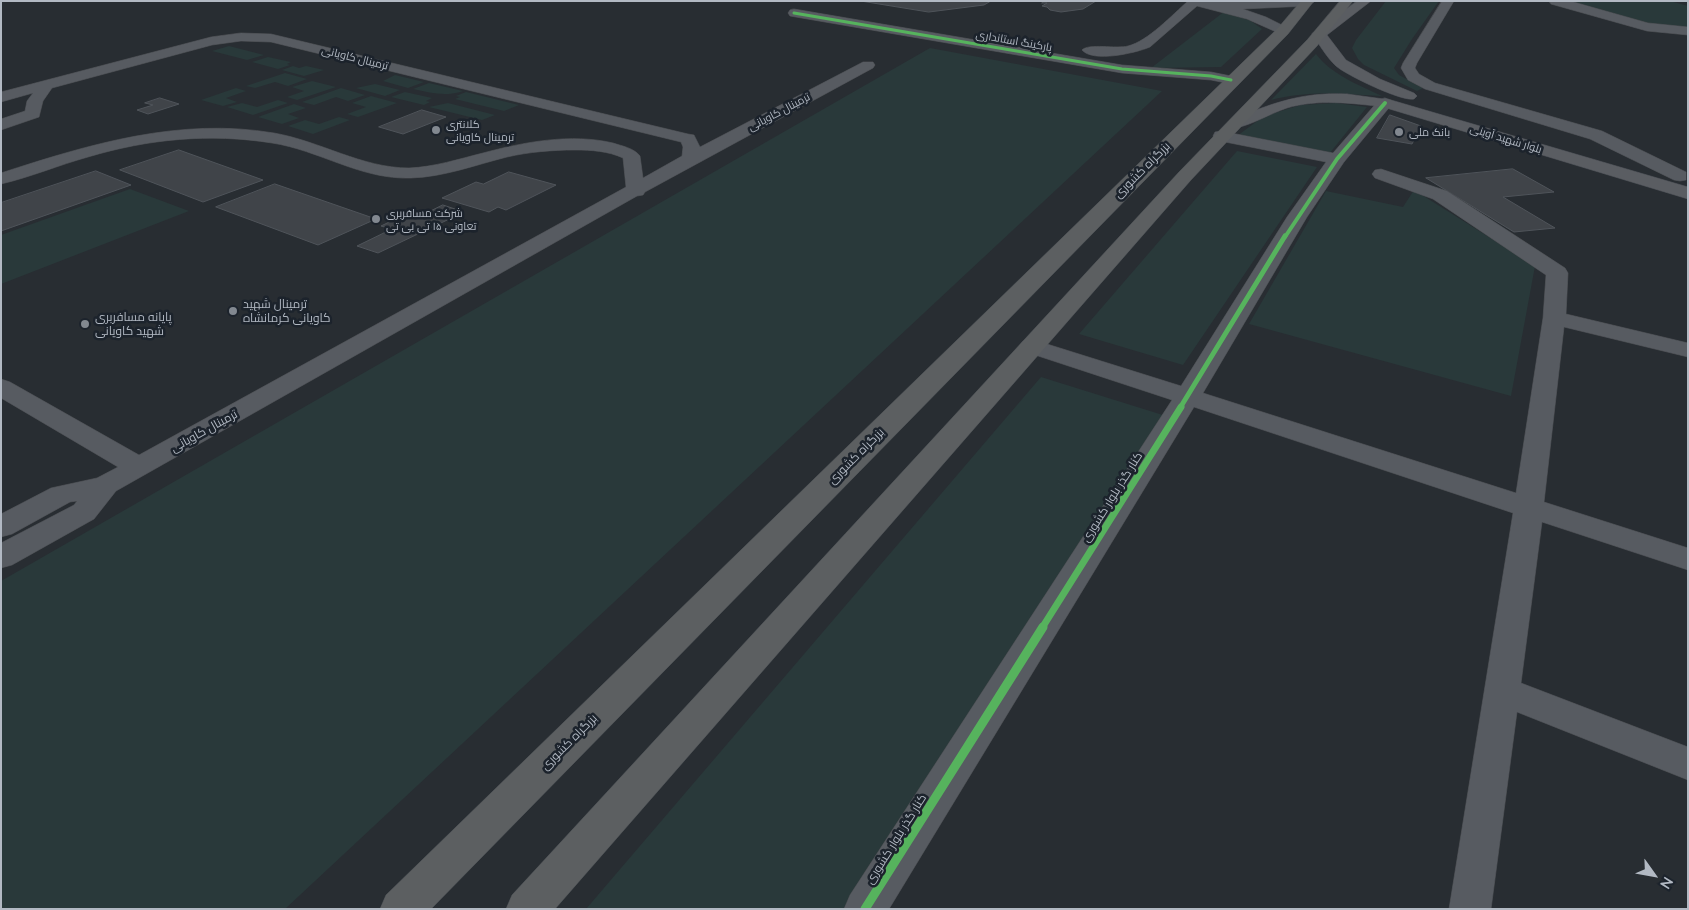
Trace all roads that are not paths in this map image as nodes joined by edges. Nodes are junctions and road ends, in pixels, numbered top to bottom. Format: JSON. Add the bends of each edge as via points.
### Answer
{"nodes":[{"id":1,"x":1365,"y":1,"type":"edge"},
{"id":2,"x":1448,"y":1,"type":"edge"},
{"id":3,"x":1555,"y":1,"type":"edge"},
{"id":4,"x":1196,"y":2,"type":"edge"},
{"id":5,"x":1308,"y":2,"type":"edge"},
{"id":6,"x":815,"y":3,"type":"dead end"},
{"id":7,"x":1338,"y":14,"type":"edge"},
{"id":8,"x":1282,"y":31,"type":"junction"},
{"id":9,"x":1688,"y":31,"type":"edge"},
{"id":10,"x":1076,"y":48,"type":"dead end"},
{"id":11,"x":868,"y":65,"type":"dead end"},
{"id":12,"x":1231,"y":80,"type":"junction"},
{"id":13,"x":47,"y":84,"type":"junction"},
{"id":14,"x":1,"y":97,"type":"edge"},
{"id":15,"x":1397,"y":99,"type":"junction"},
{"id":16,"x":1,"y":125,"type":"edge"},
{"id":17,"x":1229,"y":130,"type":"junction"},
{"id":18,"x":690,"y":159,"type":"junction"},
{"id":19,"x":1337,"y":159,"type":"junction"},
{"id":20,"x":1381,"y":174,"type":"dead end"},
{"id":21,"x":1684,"y":177,"type":"edge"},
{"id":22,"x":1,"y":179,"type":"edge"},
{"id":23,"x":636,"y":190,"type":"junction"},
{"id":24,"x":1688,"y":193,"type":"edge"},
{"id":25,"x":1554,"y":318,"type":"junction"},
{"id":26,"x":1032,"y":346,"type":"junction"},
{"id":27,"x":1688,"y":350,"type":"edge"},
{"id":28,"x":1,"y":387,"type":"edge"},
{"id":29,"x":1188,"y":396,"type":"junction"},
{"id":30,"x":139,"y":467,"type":"junction"},
{"id":31,"x":106,"y":485,"type":"junction"},
{"id":32,"x":1529,"y":507,"type":"junction"},
{"id":33,"x":1,"y":527,"type":"edge"},
{"id":34,"x":1,"y":557,"type":"edge"},
{"id":35,"x":1688,"y":559,"type":"edge"},
{"id":36,"x":1502,"y":691,"type":"junction"},
{"id":37,"x":1688,"y":764,"type":"edge"},
{"id":38,"x":401,"y":909,"type":"edge"},
{"id":39,"x":526,"y":909,"type":"edge"},
{"id":40,"x":865,"y":909,"type":"edge"},
{"id":41,"x":1470,"y":909,"type":"edge"}],
"edges":[{"from":1,"to":7,"type":"main road"},
{"from":2,"to":21,"type":"street","via":[[1410,62],[1408,68],[1413,77],[1443,90],[1596,135]]},
{"from":3,"to":9,"type":"street","via":[[1647,27]]},
{"from":4,"to":5,"type":"street","via":[[1237,6]]},
{"from":4,"to":8,"type":"street","via":[[1242,12]]},
{"from":4,"to":10,"type":"street","via":[[1138,47],[1112,52]]},
{"from":5,"to":8,"type":"highway","name":"بزرگراه کشوری"},
{"from":6,"to":12,"type":"street","name":"پارکینگ استانداری","via":[[794,12],[1122,69]]},
{"from":7,"to":15,"type":"main road","name":"بلوار شهید آوینی","via":[[1341,64],[1375,82]]},
{"from":7,"to":17,"type":"highway"},
{"from":8,"to":12,"type":"highway","name":"بزرگراه کشوری"},
{"from":11,"to":18,"type":"street","name":"ترمینال کاویانی"},
{"from":12,"to":38,"type":"highway","name":"بزرگراه کشوری"},
{"from":13,"to":14,"type":"street","name":"ترمینال کاویانی"},
{"from":13,"to":16,"type":"street","via":[[35,101],[33,114]]},
{"from":13,"to":18,"type":"street","name":"ترمینال کاویانی","via":[[211,41],[271,38],[688,139],[692,147]]},
{"from":15,"to":17,"type":"main road","name":"بلوار شهید آوینی","via":[[1344,98],[1284,104]]},
{"from":15,"to":19,"type":"street","name":"کنار گذر بلوار کشوری"},
{"from":15,"to":21,"type":"main road","name":"بلوار شهید آوینی"},
{"from":15,"to":24,"type":"main road","name":"بلوار شهید آوینی"},
{"from":17,"to":19,"type":"street"},
{"from":17,"to":26,"type":"highway"},
{"from":18,"to":23,"type":"street","name":"ترمینال کاویانی"},
{"from":19,"to":29,"type":"street","name":"کنار گذر بلوار کشوری"},
{"from":20,"to":25,"type":"street","via":[[1440,195],[1556,273]]},
{"from":22,"to":23,"type":"street","via":[[131,141],[223,133],[274,138],[380,170],[409,173],[439,169],[518,149],[599,146],[622,150],[631,156]]},
{"from":23,"to":30,"type":"street","name":"ترمینال کاویانی"},
{"from":25,"to":27,"type":"street"},
{"from":25,"to":32,"type":"street"},
{"from":26,"to":29,"type":"street"},
{"from":26,"to":39,"type":"highway"},
{"from":28,"to":30,"type":"street"},
{"from":29,"to":32,"type":"street"},
{"from":29,"to":40,"type":"street","name":"کنار گذر بلوار کشوری"},
{"from":30,"to":31,"type":"street","name":"ترمینال کاویانی"},
{"from":31,"to":33,"type":"street","name":"ترمینال کاویانی","via":[[61,495]]},
{"from":31,"to":34,"type":"street","name":"ترمینال کاویانی","via":[[84,512]]},
{"from":32,"to":35,"type":"street"},
{"from":32,"to":36,"type":"street"},
{"from":36,"to":37,"type":"street"},
{"from":36,"to":41,"type":"street"}]}
